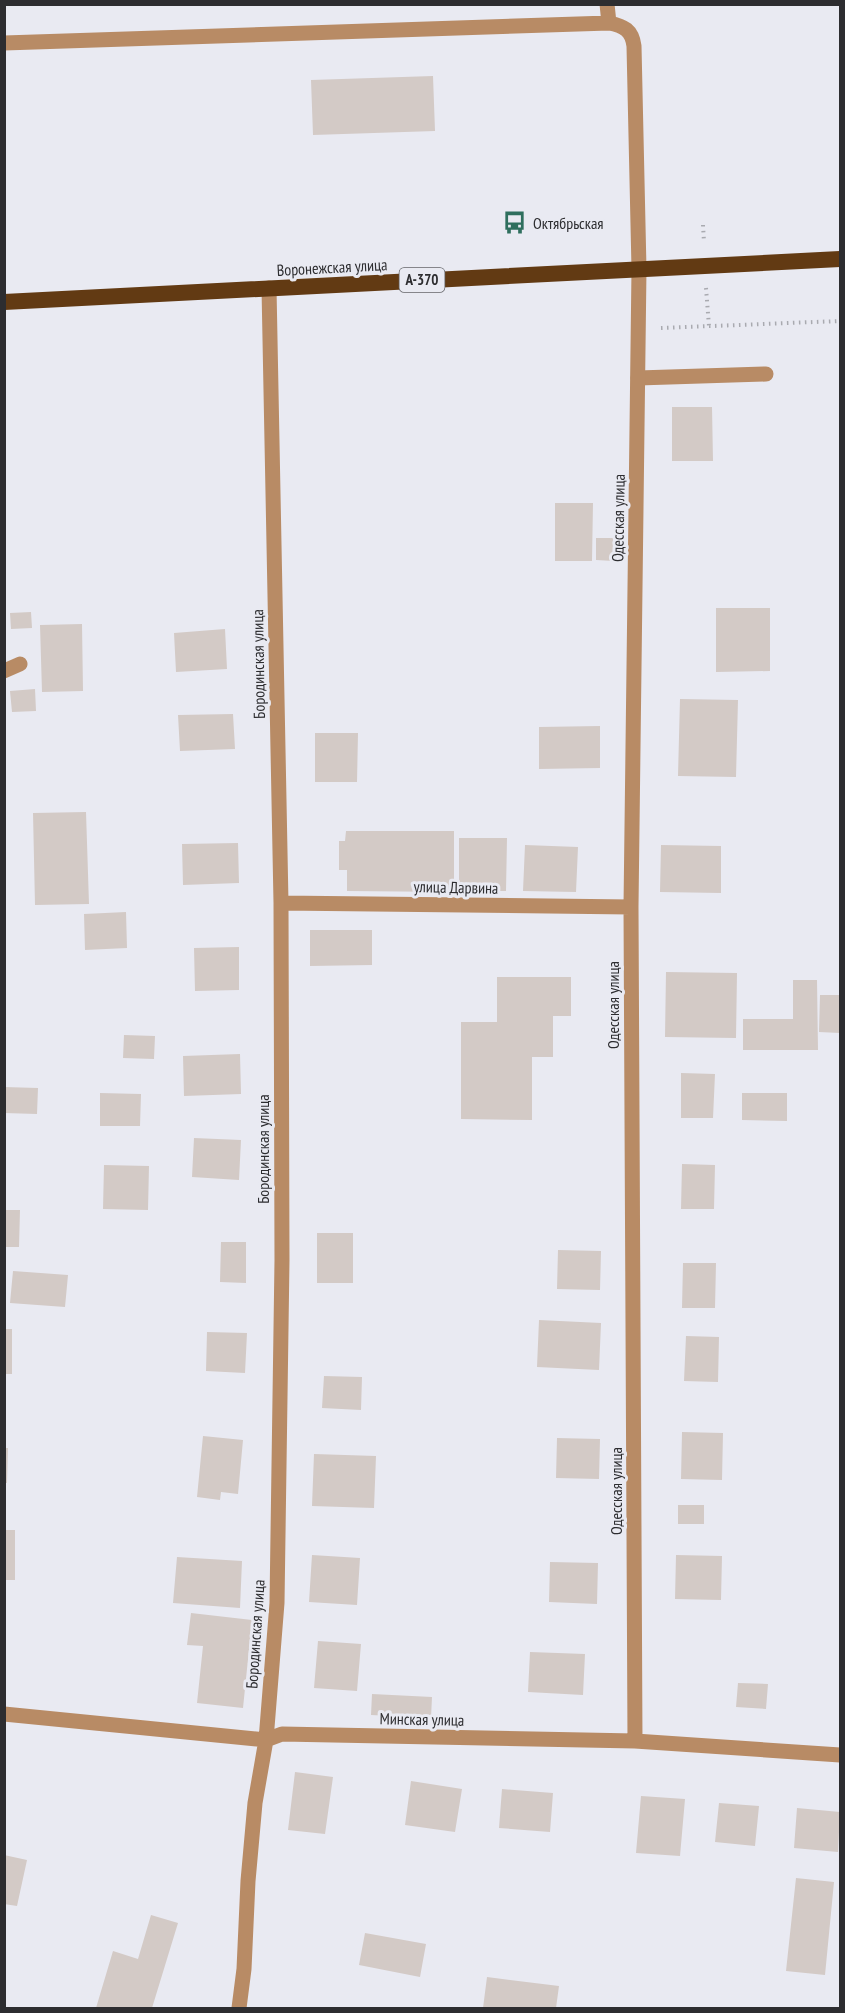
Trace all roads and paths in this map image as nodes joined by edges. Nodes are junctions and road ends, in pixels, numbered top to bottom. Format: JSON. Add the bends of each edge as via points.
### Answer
{"nodes":[{"id":1,"x":607,"y":4,"type":"edge"},
{"id":2,"x":609,"y":23,"type":"junction"},
{"id":3,"x":4,"y":43,"type":"edge"},
{"id":4,"x":840,"y":259,"type":"edge"},
{"id":5,"x":639,"y":269,"type":"junction"},
{"id":6,"x":269,"y":288,"type":"junction"},
{"id":7,"x":4,"y":302,"type":"edge"},
{"id":8,"x":840,"y":321,"type":"edge"},
{"id":9,"x":639,"y":329,"type":"junction"},
{"id":10,"x":766,"y":374,"type":"dead end"},
{"id":11,"x":638,"y":378,"type":"junction"},
{"id":12,"x":20,"y":664,"type":"dead end"},
{"id":13,"x":4,"y":671,"type":"edge"},
{"id":14,"x":281,"y":903,"type":"junction"},
{"id":15,"x":631,"y":907,"type":"junction"},
{"id":16,"x":4,"y":1714,"type":"edge"},
{"id":17,"x":266,"y":1740,"type":"junction"},
{"id":18,"x":635,"y":1741,"type":"junction"},
{"id":19,"x":840,"y":1755,"type":"edge"},
{"id":20,"x":239,"y":2008,"type":"edge"}],
"edges":[{"from":1,"to":2,"type":"street"},
{"from":2,"to":3,"type":"street"},
{"from":2,"to":5,"type":"street","name":"Одесская улица","via":[[629,31],[634,46]]},
{"from":4,"to":5,"type":"highway","name":"Воронежская улица","number":"А-370"},
{"from":5,"to":6,"type":"highway","name":"Воронежская улица","number":"А-370"},
{"from":5,"to":9,"type":"street","name":"Одесская улица"},
{"from":6,"to":7,"type":"highway","name":"Воронежская улица","number":"А-370"},
{"from":6,"to":14,"type":"street","name":"Бородинская улица"},
{"from":8,"to":9,"type":"path"},
{"from":9,"to":11,"type":"street","name":"Одесская улица"},
{"from":10,"to":11,"type":"street"},
{"from":11,"to":15,"type":"street","name":"Одесская улица"},
{"from":12,"to":13,"type":"street"},
{"from":14,"to":15,"type":"street","name":"улица Дарвина"},
{"from":14,"to":17,"type":"street","name":"Бородинская улица","via":[[282,1260],[277,1604]]},
{"from":15,"to":18,"type":"street","name":"Одесская улица"},
{"from":16,"to":17,"type":"street","name":"Минская улица"},
{"from":17,"to":18,"type":"street","name":"Минская улица","via":[[282,1734]]},
{"from":17,"to":20,"type":"street","name":"Бородинская улица","via":[[255,1803]]},
{"from":18,"to":19,"type":"street","name":"Минская улица"}]}
